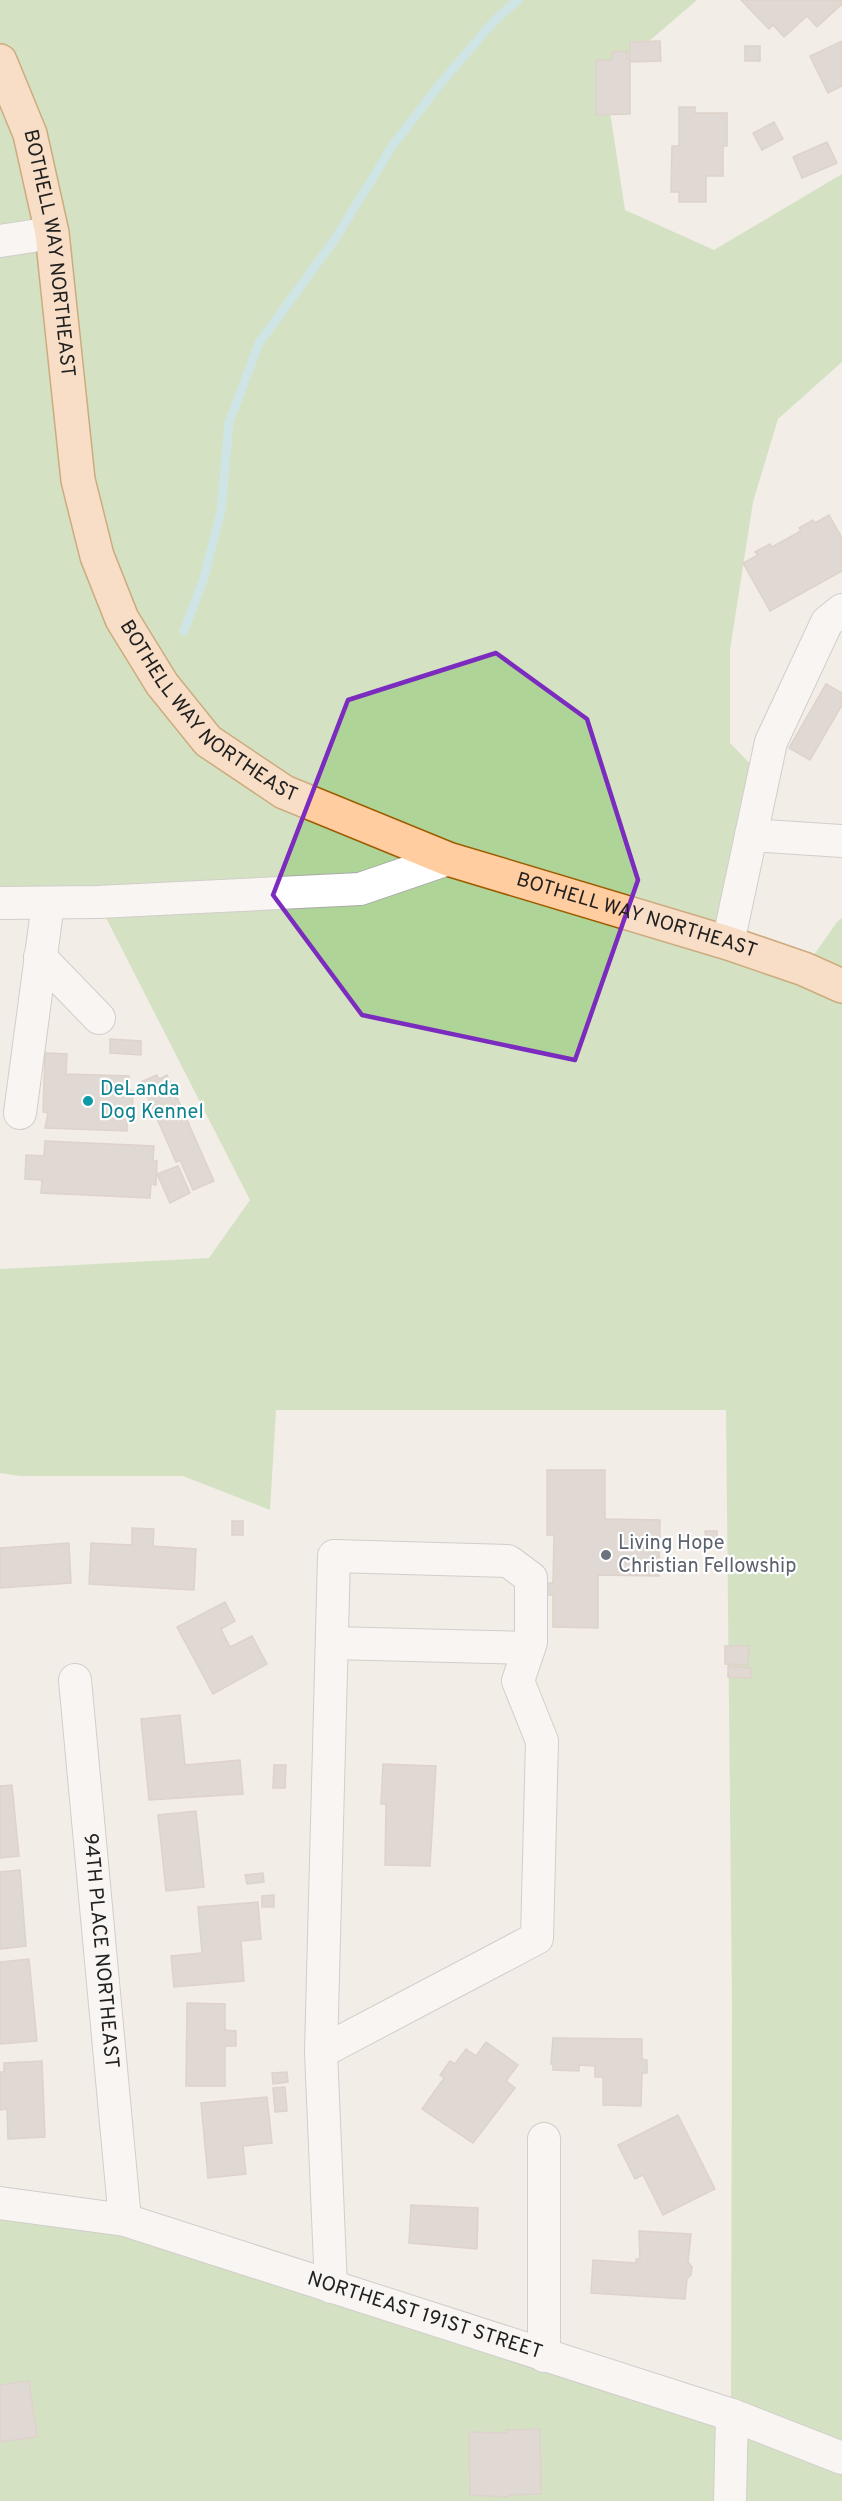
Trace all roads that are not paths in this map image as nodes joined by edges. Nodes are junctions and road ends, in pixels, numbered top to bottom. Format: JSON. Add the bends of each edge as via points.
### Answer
{"nodes":[{"id":1,"x":0,"y":62,"type":"edge"},
{"id":2,"x":52,"y":233,"type":"junction"},
{"id":3,"x":0,"y":241,"type":"edge"},
{"id":4,"x":842,"y":610,"type":"edge"},
{"id":5,"x":751,"y":835,"type":"junction"},
{"id":6,"x":842,"y":841,"type":"edge"},
{"id":7,"x":448,"y":859,"type":"junction"},
{"id":8,"x":0,"y":903,"type":"edge"},
{"id":9,"x":48,"y":903,"type":"junction"},
{"id":10,"x":728,"y":943,"type":"junction"},
{"id":11,"x":40,"y":957,"type":"junction"},
{"id":12,"x":842,"y":986,"type":"edge"},
{"id":13,"x":99,"y":1018,"type":"dead end"},
{"id":14,"x":20,"y":1113,"type":"dead end"},
{"id":15,"x":332,"y":1643,"type":"junction"},
{"id":16,"x":529,"y":1648,"type":"junction"},
{"id":17,"x":75,"y":1680,"type":"dead end"},
{"id":18,"x":321,"y":2052,"type":"junction"},
{"id":19,"x":544,"y":2139,"type":"dead end"},
{"id":20,"x":0,"y":2203,"type":"edge"},
{"id":21,"x":125,"y":2220,"type":"junction"},
{"id":22,"x":331,"y":2287,"type":"junction"},
{"id":23,"x":544,"y":2356,"type":"junction"},
{"id":24,"x":732,"y":2415,"type":"junction"},
{"id":25,"x":842,"y":2458,"type":"edge"},
{"id":26,"x":730,"y":2501,"type":"edge"}],
"edges":[{"from":1,"to":2,"type":"main road","name":"BOTHELL WAY NORTHEAST","via":[[30,134]]},
{"from":2,"to":3,"type":"street"},
{"from":2,"to":7,"type":"main road","name":"BOTHELL WAY NORTHEAST","via":[[78,480],[97,556],[122,619],[162,684],[208,741],[284,792]]},
{"from":4,"to":5,"type":"street","via":[[827,622],[771,742]]},
{"from":5,"to":6,"type":"street"},
{"from":5,"to":10,"type":"street"},
{"from":7,"to":9,"type":"street","via":[[360,889]]},
{"from":7,"to":10,"type":"main road","name":"BOTHELL WAY NORTHEAST"},
{"from":8,"to":9,"type":"street"},
{"from":9,"to":11,"type":"street"},
{"from":10,"to":12,"type":"main road","name":"BOTHELL WAY NORTHEAST"},
{"from":11,"to":13,"type":"street"},
{"from":11,"to":14,"type":"street"},
{"from":15,"to":16,"type":"street"},
{"from":15,"to":16,"type":"street","via":[[334,1556],[508,1561],[531,1578]]},
{"from":15,"to":18,"type":"street"},
{"from":16,"to":18,"type":"street","via":[[518,1682],[542,1741],[537,1938]]},
{"from":17,"to":21,"type":"street","name":"94TH PLACE NORTHEAST"},
{"from":18,"to":22,"type":"street"},
{"from":19,"to":23,"type":"street"},
{"from":20,"to":21,"type":"street","name":"NORTHEAST 191ST STREET"},
{"from":21,"to":22,"type":"street","name":"NORTHEAST 191ST STREET"},
{"from":22,"to":23,"type":"street","name":"NORTHEAST 191ST STREET"},
{"from":23,"to":24,"type":"street","name":"NORTHEAST 191ST STREET"},
{"from":24,"to":25,"type":"street","name":"NORTHEAST 191ST STREET"},
{"from":24,"to":26,"type":"street"}]}
